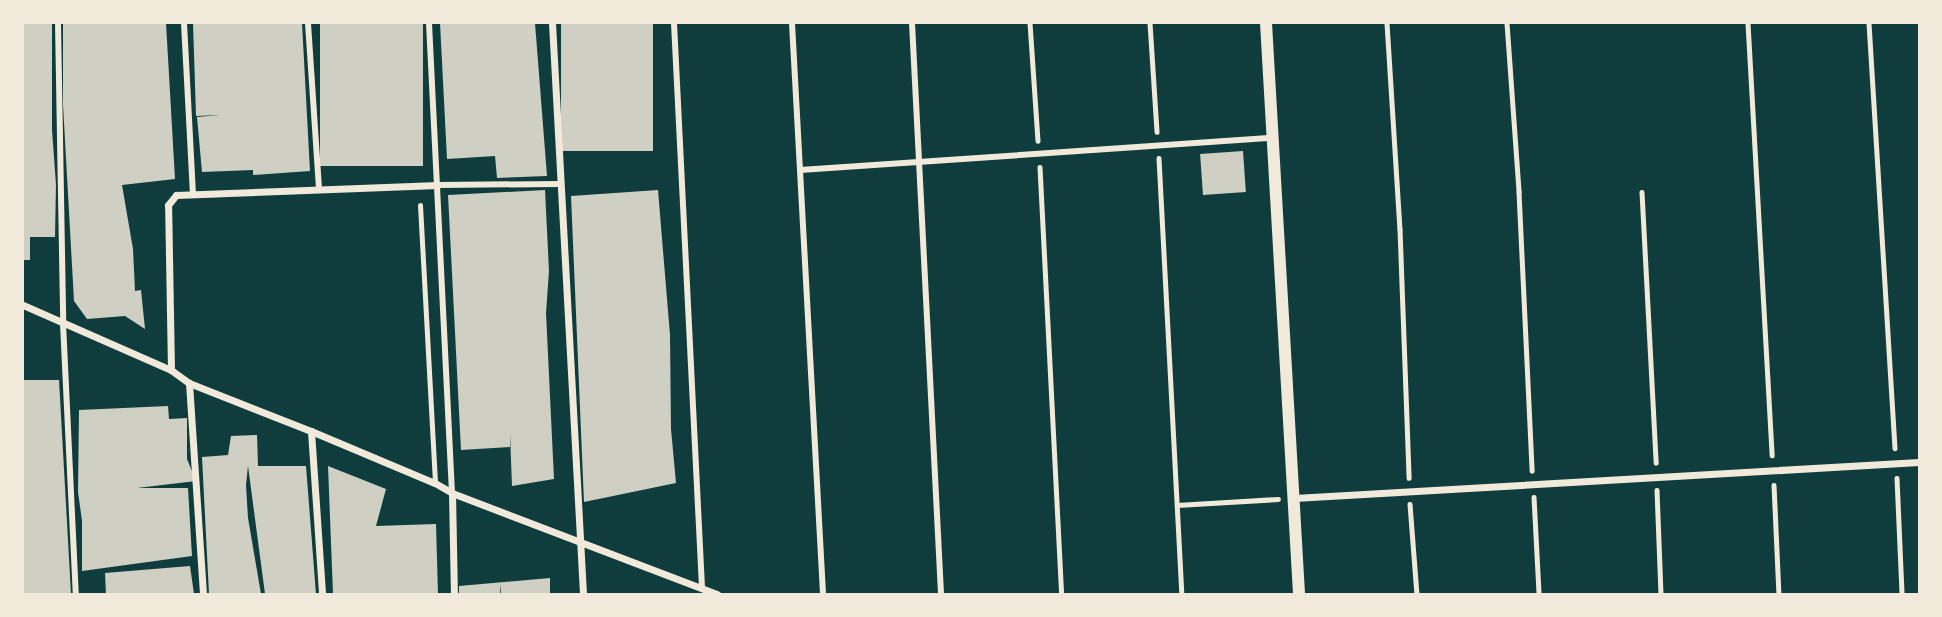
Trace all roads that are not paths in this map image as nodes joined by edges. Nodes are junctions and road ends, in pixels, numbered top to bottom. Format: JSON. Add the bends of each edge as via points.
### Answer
{"nodes":[{"id":1,"x":58,"y":23,"type":"edge"},
{"id":2,"x":184,"y":23,"type":"edge"},
{"id":3,"x":308,"y":23,"type":"edge"},
{"id":4,"x":429,"y":23,"type":"edge"},
{"id":5,"x":552,"y":23,"type":"edge"},
{"id":6,"x":674,"y":23,"type":"edge"},
{"id":7,"x":792,"y":23,"type":"edge"},
{"id":8,"x":912,"y":23,"type":"edge"},
{"id":9,"x":1266,"y":23,"type":"edge"},
{"id":10,"x":1273,"y":138,"type":"junction"},
{"id":11,"x":919,"y":160,"type":"junction"},
{"id":12,"x":800,"y":170,"type":"junction"},
{"id":13,"x":439,"y":184,"type":"junction"},
{"id":14,"x":560,"y":184,"type":"junction"},
{"id":15,"x":319,"y":189,"type":"junction"},
{"id":16,"x":193,"y":193,"type":"junction"},
{"id":17,"x":420,"y":205,"type":"dead end"},
{"id":18,"x":23,"y":305,"type":"edge"},
{"id":19,"x":63,"y":323,"type":"junction"},
{"id":20,"x":172,"y":369,"type":"junction"},
{"id":21,"x":189,"y":383,"type":"junction"},
{"id":22,"x":310,"y":431,"type":"junction"},
{"id":23,"x":1919,"y":462,"type":"edge"},
{"id":24,"x":435,"y":483,"type":"junction"},
{"id":25,"x":452,"y":493,"type":"junction"},
{"id":26,"x":1294,"y":498,"type":"junction"},
{"id":27,"x":582,"y":545,"type":"junction"},
{"id":28,"x":702,"y":587,"type":"junction"},
{"id":29,"x":76,"y":594,"type":"edge"},
{"id":30,"x":203,"y":594,"type":"edge"},
{"id":31,"x":322,"y":594,"type":"edge"},
{"id":32,"x":454,"y":594,"type":"edge"},
{"id":33,"x":583,"y":594,"type":"edge"},
{"id":34,"x":717,"y":594,"type":"edge"},
{"id":35,"x":823,"y":594,"type":"edge"},
{"id":36,"x":940,"y":594,"type":"edge"},
{"id":37,"x":1299,"y":594,"type":"edge"}],
"edges":[{"from":1,"to":19,"type":"street"},
{"from":2,"to":16,"type":"street"},
{"from":3,"to":15,"type":"street"},
{"from":4,"to":13,"type":"street"},
{"from":5,"to":14,"type":"street"},
{"from":6,"to":28,"type":"street"},
{"from":7,"to":12,"type":"street"},
{"from":8,"to":11,"type":"street"},
{"from":9,"to":10,"type":"street"},
{"from":10,"to":11,"type":"street"},
{"from":10,"to":26,"type":"street"},
{"from":11,"to":12,"type":"street"},
{"from":11,"to":36,"type":"street"},
{"from":12,"to":35,"type":"street"},
{"from":13,"to":14,"type":"street"},
{"from":13,"to":15,"type":"street"},
{"from":13,"to":25,"type":"street"},
{"from":14,"to":27,"type":"street"},
{"from":15,"to":16,"type":"street"},
{"from":16,"to":20,"type":"street","via":[[176,195],[168,205]]},
{"from":17,"to":24,"type":"lane"},
{"from":18,"to":19,"type":"street"},
{"from":19,"to":20,"type":"street"},
{"from":19,"to":29,"type":"street"},
{"from":20,"to":21,"type":"street"},
{"from":21,"to":22,"type":"street"},
{"from":21,"to":30,"type":"street"},
{"from":22,"to":24,"type":"street"},
{"from":22,"to":31,"type":"street"},
{"from":23,"to":26,"type":"street"},
{"from":24,"to":25,"type":"street"},
{"from":25,"to":27,"type":"street"},
{"from":25,"to":32,"type":"street"},
{"from":26,"to":37,"type":"street"},
{"from":27,"to":28,"type":"street"},
{"from":27,"to":33,"type":"street"},
{"from":28,"to":34,"type":"street"}]}
